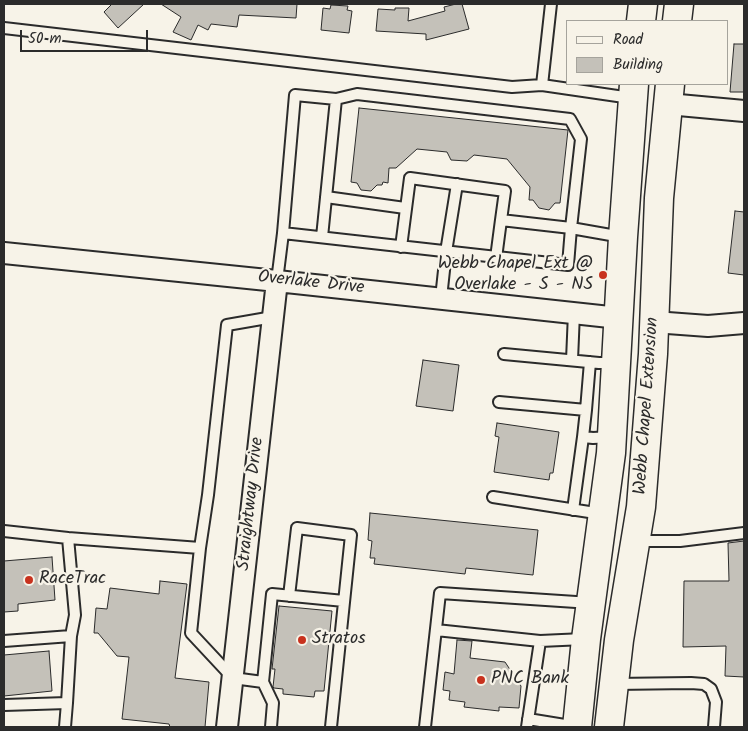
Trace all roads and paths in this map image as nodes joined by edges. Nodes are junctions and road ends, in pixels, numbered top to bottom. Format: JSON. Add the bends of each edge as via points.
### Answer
{"nodes":[{"id":1,"x":551,"y":4,"type":"edge"},
{"id":2,"x":643,"y":4,"type":"edge"},
{"id":3,"x":679,"y":4,"type":"edge"},
{"id":4,"x":641,"y":20,"type":"edge"},
{"id":5,"x":677,"y":20,"type":"edge"},
{"id":6,"x":4,"y":28,"type":"edge"},
{"id":7,"x":542,"y":85,"type":"junction"},
{"id":8,"x":633,"y":91,"type":"edge"},
{"id":9,"x":669,"y":94,"type":"edge"},
{"id":10,"x":336,"y":99,"type":"junction"},
{"id":11,"x":744,"y":110,"type":"edge"},
{"id":12,"x":457,"y":184,"type":"junction"},
{"id":13,"x":326,"y":197,"type":"junction"},
{"id":14,"x":405,"y":208,"type":"junction"},
{"id":15,"x":502,"y":220,"type":"junction"},
{"id":16,"x":571,"y":228,"type":"junction"},
{"id":17,"x":283,"y":232,"type":"junction"},
{"id":18,"x":322,"y":237,"type":"junction"},
{"id":19,"x":623,"y":237,"type":"junction"},
{"id":20,"x":401,"y":247,"type":"junction"},
{"id":21,"x":446,"y":252,"type":"junction"},
{"id":22,"x":4,"y":253,"type":"edge"},
{"id":23,"x":496,"y":258,"type":"junction"},
{"id":24,"x":277,"y":281,"type":"junction"},
{"id":25,"x":441,"y":298,"type":"junction"},
{"id":26,"x":574,"y":313,"type":"junction"},
{"id":27,"x":273,"y":317,"type":"junction"},
{"id":28,"x":619,"y":318,"type":"junction"},
{"id":29,"x":654,"y":322,"type":"junction"},
{"id":30,"x":744,"y":323,"type":"edge"},
{"id":31,"x":504,"y":354,"type":"dead end"},
{"id":32,"x":572,"y":360,"type":"junction"},
{"id":33,"x":590,"y":362,"type":"junction"},
{"id":34,"x":617,"y":363,"type":"junction"},
{"id":35,"x":499,"y":402,"type":"dead end"},
{"id":36,"x":586,"y":410,"type":"junction"},
{"id":37,"x":583,"y":436,"type":"junction"},
{"id":38,"x":611,"y":445,"type":"junction"},
{"id":39,"x":493,"y":497,"type":"dead end"},
{"id":40,"x":573,"y":510,"type":"junction"},
{"id":41,"x":603,"y":514,"type":"junction"},
{"id":42,"x":4,"y":531,"type":"edge"},
{"id":43,"x":744,"y":532,"type":"edge"},
{"id":44,"x":68,"y":538,"type":"junction"},
{"id":45,"x":636,"y":541,"type":"junction"},
{"id":46,"x":200,"y":548,"type":"junction"},
{"id":47,"x":289,"y":596,"type":"junction"},
{"id":48,"x":344,"y":601,"type":"junction"},
{"id":49,"x":591,"y":603,"type":"junction"},
{"id":50,"x":436,"y":630,"type":"junction"},
{"id":51,"x":71,"y":636,"type":"junction"},
{"id":52,"x":586,"y":639,"type":"junction"},
{"id":53,"x":4,"y":640,"type":"edge"},
{"id":54,"x":540,"y":641,"type":"junction"},
{"id":55,"x":233,"y":678,"type":"junction"},
{"id":56,"x":263,"y":682,"type":"junction"},
{"id":57,"x":613,"y":684,"type":"junction"},
{"id":58,"x":67,"y":703,"type":"junction"},
{"id":59,"x":4,"y":705,"type":"edge"},
{"id":60,"x":528,"y":723,"type":"edge"},
{"id":61,"x":65,"y":727,"type":"edge"},
{"id":62,"x":227,"y":727,"type":"edge"},
{"id":63,"x":271,"y":727,"type":"edge"},
{"id":64,"x":331,"y":727,"type":"edge"},
{"id":65,"x":425,"y":727,"type":"edge"},
{"id":66,"x":577,"y":727,"type":"edge"},
{"id":67,"x":609,"y":727,"type":"edge"},
{"id":68,"x":714,"y":727,"type":"edge"}],
"edges":[{"from":1,"to":7,"type":"lane"},
{"from":2,"to":4,"type":"main road"},
{"from":3,"to":5,"type":"main road"},
{"from":6,"to":7,"type":"lane","via":[[512,87]]},
{"from":7,"to":8,"type":"lane"},
{"from":8,"to":19,"type":"main road","name":"Webb Chapel Extension"},
{"from":9,"to":11,"type":"street"},
{"from":9,"to":29,"type":"main road","name":"Webb Chapel Extension","via":[[659,198]]},
{"from":10,"to":13,"type":"lane"},
{"from":10,"to":16,"type":"lane","via":[[357,94],[570,119],[581,139]]},
{"from":10,"to":17,"type":"lane","via":[[295,95]]},
{"from":12,"to":14,"type":"lane","via":[[410,178]]},
{"from":12,"to":15,"type":"lane","via":[[505,191]]},
{"from":12,"to":21,"type":"lane"},
{"from":13,"to":14,"type":"lane"},
{"from":13,"to":18,"type":"lane"},
{"from":14,"to":20,"type":"lane"},
{"from":15,"to":16,"type":"lane"},
{"from":15,"to":23,"type":"lane"},
{"from":16,"to":19,"type":"lane"},
{"from":16,"to":23,"type":"lane","via":[[568,265]]},
{"from":17,"to":18,"type":"lane"},
{"from":17,"to":24,"type":"lane"},
{"from":18,"to":20,"type":"lane"},
{"from":19,"to":28,"type":"main road","name":"Webb Chapel Extension"},
{"from":20,"to":21,"type":"lane"},
{"from":21,"to":23,"type":"lane"},
{"from":21,"to":25,"type":"lane"},
{"from":22,"to":24,"type":"street","name":"Overlake Drive"},
{"from":24,"to":25,"type":"street","name":"Overlake Drive"},
{"from":24,"to":27,"type":"street","name":"Straightway Drive"},
{"from":25,"to":26,"type":"street","name":"Overlake Drive"},
{"from":26,"to":28,"type":"street","name":"Overlake Drive"},
{"from":26,"to":32,"type":"lane"},
{"from":27,"to":46,"type":"lane","via":[[228,325]]},
{"from":27,"to":55,"type":"street","name":"Straightway Drive"},
{"from":28,"to":29,"type":"main road"},
{"from":28,"to":34,"type":"main road","name":"Webb Chapel Extension"},
{"from":29,"to":30,"type":"street","via":[[708,326]]},
{"from":29,"to":45,"type":"main road","name":"Webb Chapel Extension"},
{"from":31,"to":32,"type":"lane"},
{"from":32,"to":33,"type":"lane"},
{"from":33,"to":34,"type":"lane"},
{"from":33,"to":36,"type":"lane"},
{"from":34,"to":38,"type":"main road","name":"Webb Chapel Extension"},
{"from":35,"to":36,"type":"lane"},
{"from":36,"to":37,"type":"lane"},
{"from":37,"to":38,"type":"lane"},
{"from":37,"to":40,"type":"lane"},
{"from":38,"to":41,"type":"main road","name":"Webb Chapel Extension"},
{"from":38,"to":45,"type":"main road","via":[[623,469],[621,524],[629,538]]},
{"from":39,"to":40,"type":"lane"},
{"from":40,"to":41,"type":"lane"},
{"from":41,"to":49,"type":"main road","name":"Webb Chapel Extension"},
{"from":42,"to":44,"type":"lane"},
{"from":43,"to":45,"type":"lane","via":[[680,541]]},
{"from":44,"to":46,"type":"lane"},
{"from":44,"to":51,"type":"lane","via":[[75,615]]},
{"from":45,"to":57,"type":"main road","name":"Webb Chapel Extension"},
{"from":46,"to":55,"type":"lane","via":[[191,632]]},
{"from":47,"to":48,"type":"lane"},
{"from":47,"to":48,"type":"lane","via":[[297,528],[351,534]]},
{"from":47,"to":56,"type":"lane","via":[[272,594]]},
{"from":48,"to":64,"type":"lane"},
{"from":49,"to":50,"type":"lane","via":[[440,592]]},
{"from":49,"to":52,"type":"main road","name":"Webb Chapel Extension"},
{"from":50,"to":54,"type":"lane"},
{"from":50,"to":65,"type":"lane"},
{"from":51,"to":53,"type":"lane"},
{"from":51,"to":58,"type":"lane"},
{"from":52,"to":54,"type":"lane"},
{"from":52,"to":66,"type":"main road","name":"Webb Chapel Extension"},
{"from":54,"to":60,"type":"lane"},
{"from":55,"to":56,"type":"lane"},
{"from":55,"to":62,"type":"street","name":"Straightway Drive"},
{"from":56,"to":63,"type":"lane","via":[[273,703]]},
{"from":57,"to":67,"type":"main road","name":"Webb Chapel Extension"},
{"from":57,"to":68,"type":"lane","via":[[704,684],[711,689],[716,702]]},
{"from":58,"to":59,"type":"lane"},
{"from":58,"to":61,"type":"lane"},
{"from":60,"to":66,"type":"lane"}]}
